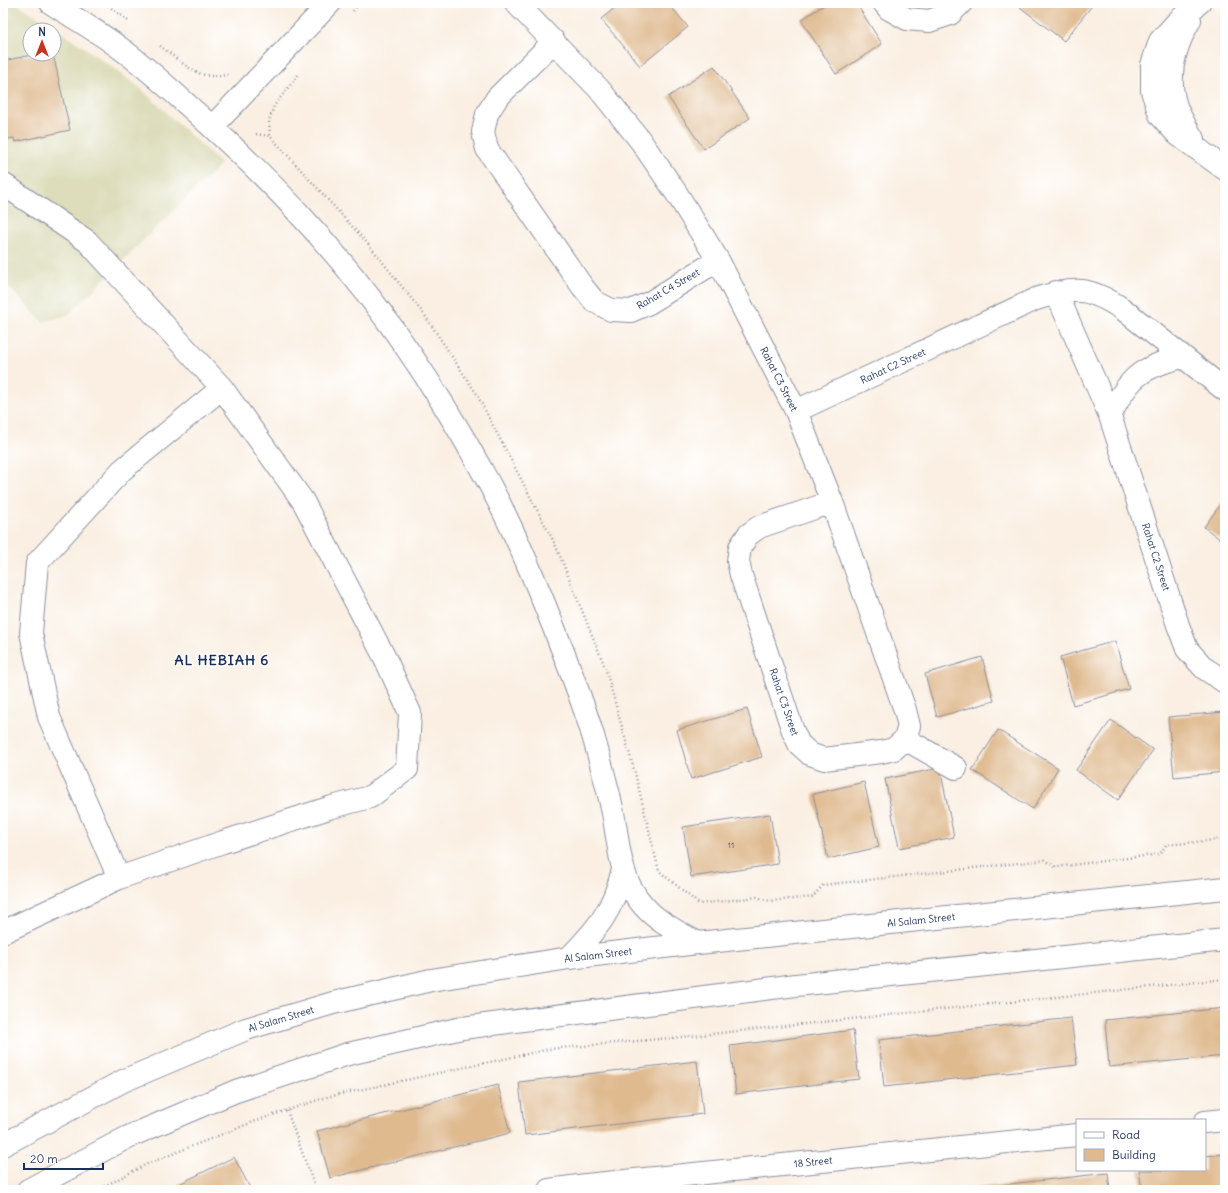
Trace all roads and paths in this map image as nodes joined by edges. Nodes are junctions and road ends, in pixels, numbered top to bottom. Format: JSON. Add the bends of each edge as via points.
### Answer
{"nodes":[{"id":1,"x":51,"y":3,"type":"edge"},
{"id":2,"x":105,"y":3,"type":"edge"},
{"id":3,"x":330,"y":3,"type":"edge"},
{"id":4,"x":360,"y":3,"type":"edge"},
{"id":5,"x":516,"y":3,"type":"edge"},
{"id":6,"x":884,"y":3,"type":"edge"},
{"id":7,"x":961,"y":3,"type":"edge"},
{"id":8,"x":1200,"y":3,"type":"edge"},
{"id":9,"x":351,"y":14,"type":"dead end"},
{"id":10,"x":129,"y":21,"type":"dead end"},
{"id":11,"x":554,"y":41,"type":"junction"},
{"id":12,"x":158,"y":44,"type":"dead end"},
{"id":13,"x":303,"y":69,"type":"dead end"},
{"id":14,"x":233,"y":73,"type":"dead end"},
{"id":15,"x":212,"y":127,"type":"junction"},
{"id":16,"x":1225,"y":169,"type":"edge"},
{"id":17,"x":3,"y":184,"type":"edge"},
{"id":18,"x":718,"y":260,"type":"junction"},
{"id":19,"x":1056,"y":292,"type":"junction"},
{"id":20,"x":1182,"y":358,"type":"junction"},
{"id":21,"x":222,"y":388,"type":"junction"},
{"id":22,"x":1225,"y":390,"type":"edge"},
{"id":23,"x":796,"y":411,"type":"junction"},
{"id":24,"x":1110,"y":416,"type":"junction"},
{"id":25,"x":832,"y":502,"type":"junction"},
{"id":26,"x":1225,"y":682,"type":"edge"},
{"id":27,"x":905,"y":739,"type":"junction"},
{"id":28,"x":956,"y":768,"type":"dead end"},
{"id":29,"x":1225,"y":839,"type":"edge"},
{"id":30,"x":623,"y":869,"type":"junction"},
{"id":31,"x":119,"y":878,"type":"junction"},
{"id":32,"x":1225,"y":888,"type":"edge"},
{"id":33,"x":3,"y":932,"type":"edge"},
{"id":34,"x":1225,"y":940,"type":"edge"},
{"id":35,"x":698,"y":943,"type":"junction"},
{"id":36,"x":569,"y":958,"type":"junction"},
{"id":37,"x":1225,"y":979,"type":"edge"},
{"id":38,"x":287,"y":1111,"type":"junction"},
{"id":39,"x":1225,"y":1120,"type":"edge"},
{"id":40,"x":1206,"y":1122,"type":"edge"},
{"id":41,"x":1076,"y":1135,"type":"edge"},
{"id":42,"x":3,"y":1145,"type":"edge"},
{"id":43,"x":28,"y":1190,"type":"edge"},
{"id":44,"x":97,"y":1190,"type":"edge"},
{"id":45,"x":316,"y":1190,"type":"edge"},
{"id":46,"x":549,"y":1190,"type":"edge"}],
"edges":[{"from":1,"to":15,"type":"street","via":[[120,48]]},
{"from":2,"to":10,"type":"path"},
{"from":3,"to":15,"type":"street"},
{"from":4,"to":9,"type":"path"},
{"from":5,"to":11,"type":"street"},
{"from":6,"to":7,"type":"street","via":[[889,9],[907,19],[929,21],[950,14]]},
{"from":8,"to":16,"type":"street","via":[[1177,22],[1160,41],[1152,65],[1152,91],[1160,115],[1177,134]]},
{"from":11,"to":18,"type":"street","via":[[599,89],[640,140]]},
{"from":11,"to":18,"type":"street","name":"Rahat C4 Street","via":[[497,98],[487,114],[483,132],[487,150],[582,286],[594,301],[611,310],[631,311],[649,303]]},
{"from":12,"to":14,"type":"path","via":[[194,72],[205,76]]},
{"from":13,"to":29,"type":"path","via":[[274,106],[269,120],[270,136],[369,245],[426,317],[476,392],[555,544],[606,668],[635,773],[658,871],[699,904],[757,896],[770,901],[813,897],[823,885],[1045,860],[1056,867],[1160,854],[1166,845]]},
{"from":15,"to":30,"type":"street","via":[[303,217],[385,317],[422,370],[482,470],[533,576],[589,720],[613,813]]},
{"from":17,"to":21,"type":"street","via":[[87,242]]},
{"from":18,"to":23,"type":"street","name":"Rahat C3 Street"},
{"from":19,"to":20,"type":"street","name":"Rahat C2 Street","via":[[1074,290],[1092,293],[1109,300]]},
{"from":19,"to":23,"type":"street","name":"Rahat C2 Street"},
{"from":19,"to":24,"type":"street","name":"Rahat C2 Street"},
{"from":20,"to":22,"type":"street","name":"Rahat C2 Street"},
{"from":20,"to":24,"type":"street","via":[[1152,366],[1138,375],[1118,399]]},
{"from":21,"to":31,"type":"street","via":[[122,470],[37,563],[31,633],[48,717]]},
{"from":21,"to":31,"type":"street","via":[[304,501],[386,660],[410,714],[407,769],[370,797],[332,807]]},
{"from":23,"to":25,"type":"street","name":"Rahat C3 Street"},
{"from":24,"to":26,"type":"street","name":"Rahat C2 Street","via":[[1187,649],[1204,668]]},
{"from":25,"to":27,"type":"street","name":"Rahat C3 Street","via":[[905,710],[909,726]]},
{"from":25,"to":27,"type":"street","name":"Rahat C3 Street","via":[[760,527],[748,535],[740,547],[738,561],[741,575],[799,744],[810,754],[824,760],[894,749]]},
{"from":27,"to":28,"type":"street"},
{"from":30,"to":35,"type":"street","via":[[636,896],[651,914],[665,926]]},
{"from":30,"to":36,"type":"street","via":[[619,887],[603,921]]},
{"from":31,"to":33,"type":"street"},
{"from":32,"to":35,"type":"street","name":"Al Salam Street"},
{"from":34,"to":43,"type":"street","via":[[796,984],[462,1028],[348,1054],[236,1091],[128,1137]]},
{"from":35,"to":36,"type":"street","name":"Al Salam Street"},
{"from":36,"to":42,"type":"street","name":"Al Salam Street","via":[[431,980],[333,1003],[246,1029],[123,1081]]},
{"from":37,"to":38,"type":"path","via":[[550,1049],[327,1098]]},
{"from":38,"to":44,"type":"path","via":[[147,1164]]},
{"from":38,"to":45,"type":"path"},
{"from":39,"to":40,"type":"street"},
{"from":41,"to":46,"type":"street","name":"18 Street"}]}
